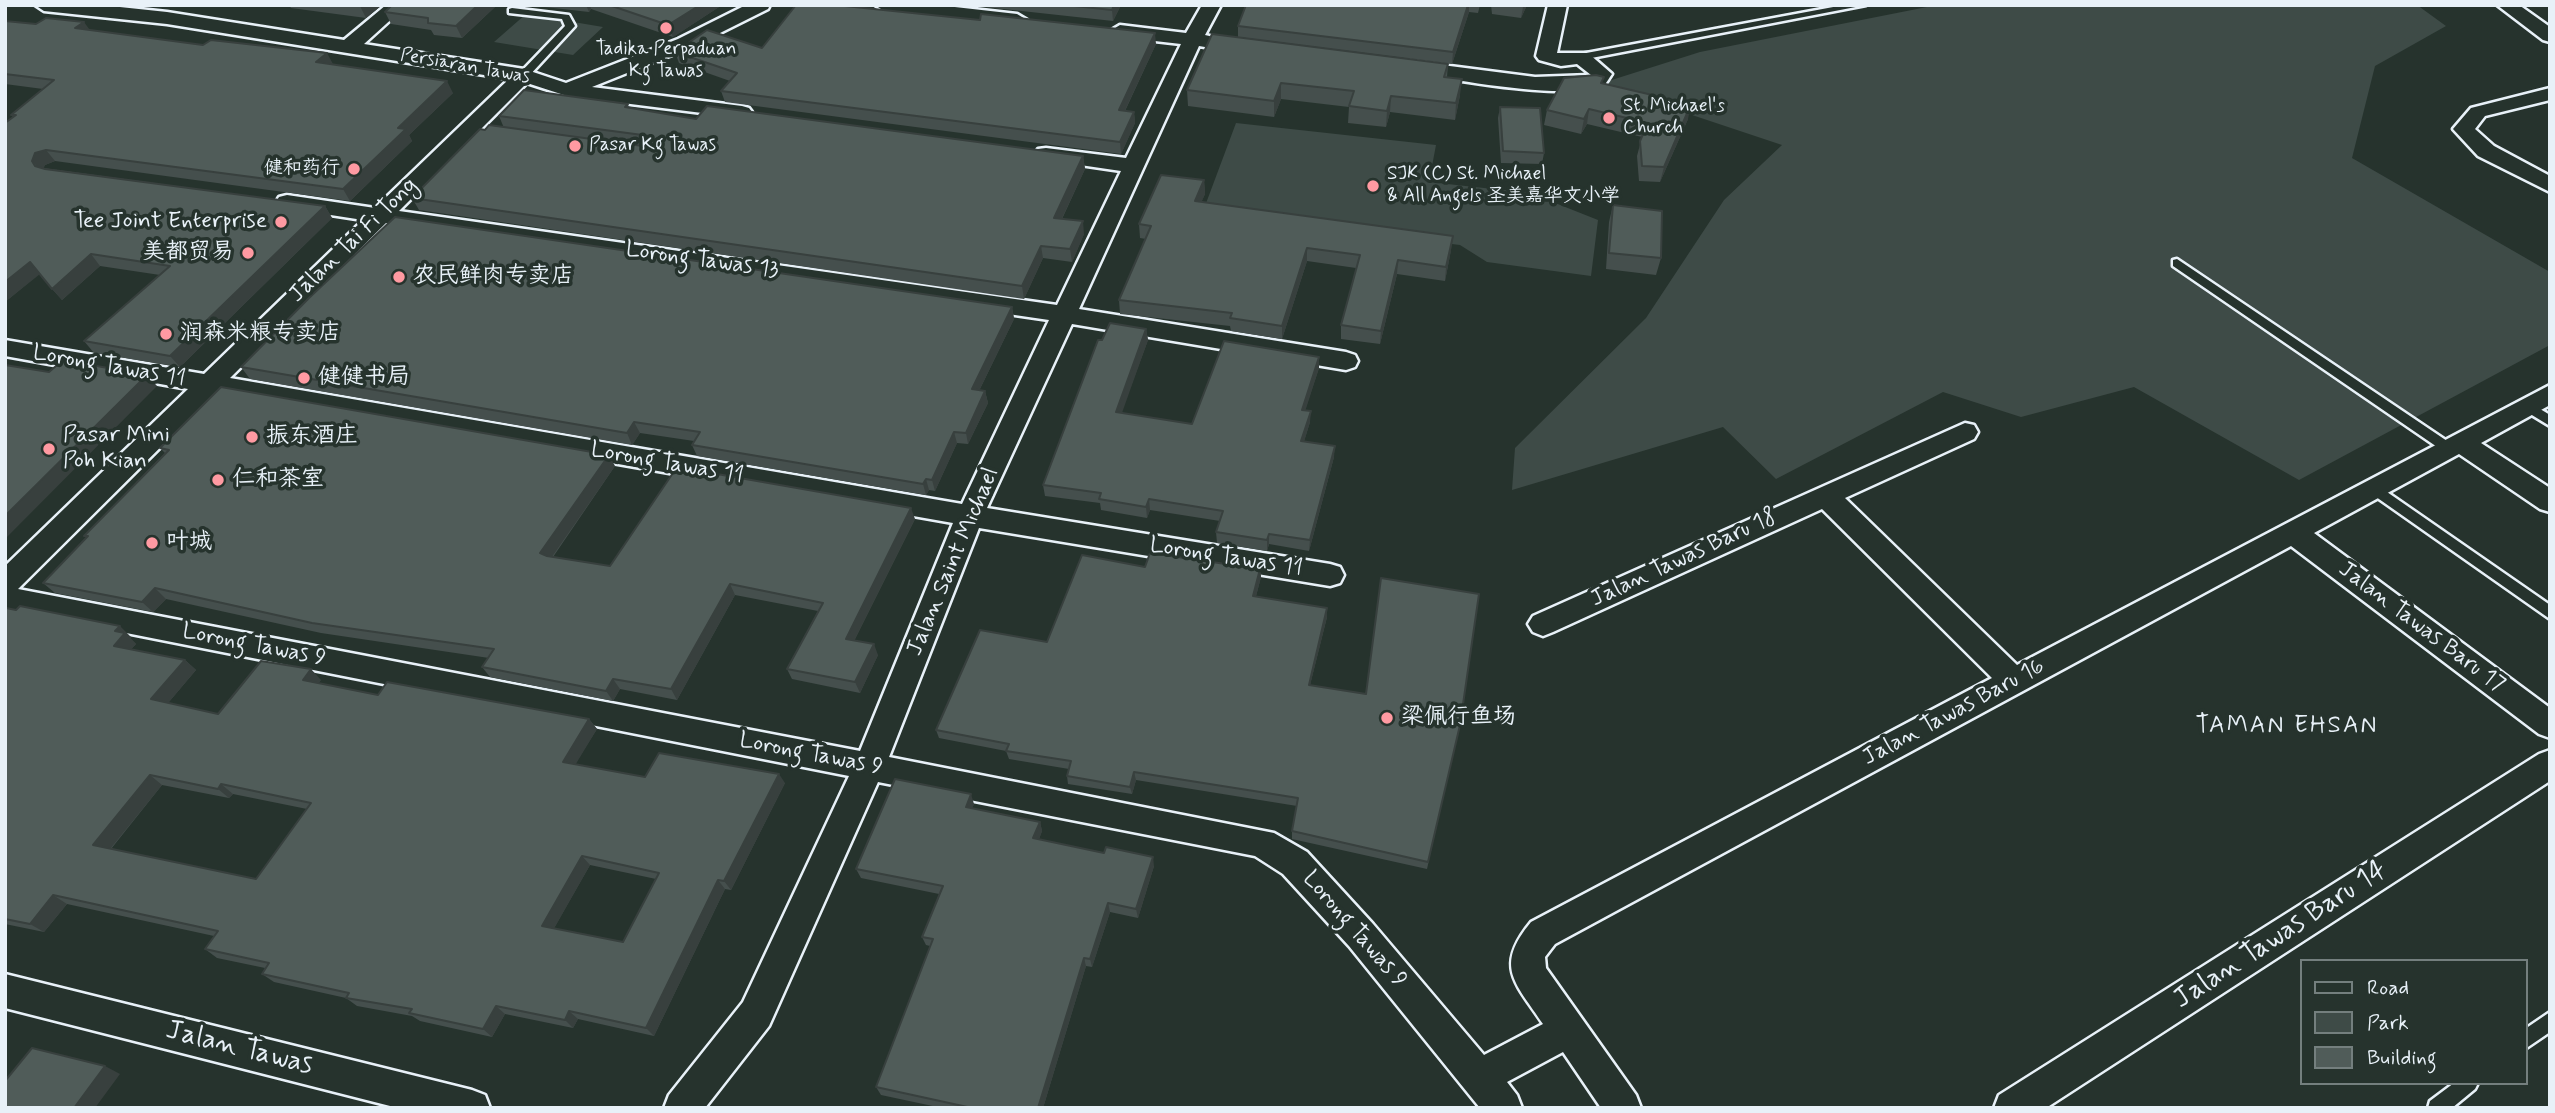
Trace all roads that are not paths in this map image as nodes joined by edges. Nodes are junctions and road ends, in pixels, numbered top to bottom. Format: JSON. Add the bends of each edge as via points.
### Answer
{"nodes":[{"id":1,"x":44,"y":5,"type":"edge"},
{"id":2,"x":184,"y":5,"type":"edge"},
{"id":3,"x":398,"y":5,"type":"edge"},
{"id":4,"x":761,"y":5,"type":"edge"},
{"id":5,"x":884,"y":5,"type":"edge"},
{"id":6,"x":1212,"y":5,"type":"edge"},
{"id":7,"x":1558,"y":5,"type":"edge"},
{"id":8,"x":1861,"y":5,"type":"edge"},
{"id":9,"x":2507,"y":5,"type":"edge"},
{"id":10,"x":512,"y":11,"type":"dead end"},
{"id":11,"x":167,"y":18,"type":"junction"},
{"id":12,"x":1032,"y":22,"type":"edge"},
{"id":13,"x":1099,"y":29,"type":"edge"},
{"id":14,"x":2550,"y":36,"type":"edge"},
{"id":15,"x":1193,"y":39,"type":"junction"},
{"id":16,"x":1233,"y":44,"type":"edge"},
{"id":17,"x":348,"y":47,"type":"junction"},
{"id":18,"x":1581,"y":58,"type":"junction"},
{"id":19,"x":1393,"y":65,"type":"edge"},
{"id":20,"x":524,"y":75,"type":"junction"},
{"id":21,"x":567,"y":90,"type":"junction"},
{"id":22,"x":2550,"y":94,"type":"edge"},
{"id":23,"x":769,"y":116,"type":"edge"},
{"id":24,"x":1026,"y":151,"type":"edge"},
{"id":25,"x":1134,"y":166,"type":"junction"},
{"id":26,"x":2550,"y":185,"type":"edge"},
{"id":27,"x":260,"y":198,"type":"edge"},
{"id":28,"x":382,"y":214,"type":"junction"},
{"id":29,"x":2177,"y":263,"type":"dead end"},
{"id":30,"x":1063,"y":314,"type":"junction"},
{"id":31,"x":5,"y":348,"type":"edge"},
{"id":32,"x":1346,"y":361,"type":"dead end"},
{"id":33,"x":208,"y":384,"type":"junction"},
{"id":34,"x":2542,"y":407,"type":"edge"},
{"id":35,"x":1965,"y":432,"type":"dead end"},
{"id":36,"x":2454,"y":445,"type":"junction"},
{"id":37,"x":2374,"y":488,"type":"junction"},
{"id":38,"x":1825,"y":495,"type":"junction"},
{"id":39,"x":2550,"y":502,"type":"edge"},
{"id":40,"x":971,"y":516,"type":"junction"},
{"id":41,"x":2292,"y":531,"type":"junction"},
{"id":42,"x":1330,"y":575,"type":"dead end"},
{"id":43,"x":5,"y":584,"type":"edge"},
{"id":44,"x":5,"y":598,"type":"edge"},
{"id":45,"x":2550,"y":613,"type":"edge"},
{"id":46,"x":1543,"y":624,"type":"dead end"},
{"id":47,"x":2014,"y":681,"type":"junction"},
{"id":48,"x":2550,"y":725,"type":"edge"},
{"id":49,"x":2550,"y":764,"type":"edge"},
{"id":50,"x":870,"y":766,"type":"junction"},
{"id":51,"x":5,"y":991,"type":"edge"},
{"id":52,"x":2550,"y":1021,"type":"edge"},
{"id":53,"x":1568,"y":1030,"type":"junction"},
{"id":54,"x":2527,"y":1038,"type":"edge"},
{"id":55,"x":1480,"y":1077,"type":"junction"},
{"id":56,"x":2466,"y":1085,"type":"edge"},
{"id":57,"x":472,"y":1108,"type":"edge"},
{"id":58,"x":682,"y":1108,"type":"edge"},
{"id":59,"x":1504,"y":1108,"type":"edge"},
{"id":60,"x":1623,"y":1108,"type":"edge"},
{"id":61,"x":2012,"y":1108,"type":"edge"},
{"id":62,"x":2437,"y":1108,"type":"edge"}],
"edges":[{"from":1,"to":11,"type":"street","name":"Persiaran Tawas"},
{"from":2,"to":11,"type":"street"},
{"from":3,"to":17,"type":"street"},
{"from":4,"to":21,"type":"street","via":[[684,43]]},
{"from":5,"to":12,"type":"street"},
{"from":6,"to":15,"type":"street","name":"Jalan Saint Michael"},
{"from":7,"to":18,"type":"street","via":[[1546,55],[1561,60]]},
{"from":8,"to":18,"type":"lane"},
{"from":9,"to":14,"type":"street"},
{"from":10,"to":20,"type":"lane","via":[[566,17],[570,26]]},
{"from":11,"to":17,"type":"street","name":"Persiaran Tawas"},
{"from":13,"to":15,"type":"street"},
{"from":15,"to":16,"type":"street"},
{"from":15,"to":25,"type":"street","name":"Jalan Saint Michael"},
{"from":17,"to":20,"type":"street","name":"Persiaran Tawas"},
{"from":18,"to":19,"type":"street","via":[[1600,70],[1598,79],[1537,83]]},
{"from":20,"to":21,"type":"street","name":"Persiaran Tawas"},
{"from":20,"to":28,"type":"street","name":"Jalan Tai Fi Tong","via":[[475,130]]},
{"from":21,"to":23,"type":"street","name":"Persiaran Tawas"},
{"from":22,"to":26,"type":"street","via":[[2478,112],[2464,129],[2486,151]]},
{"from":24,"to":25,"type":"street"},
{"from":25,"to":30,"type":"street","name":"Jalan Saint Michael"},
{"from":27,"to":28,"type":"street","name":"Lorong Tawas 13"},
{"from":28,"to":30,"type":"street","name":"Lorong Tawas 13"},
{"from":28,"to":33,"type":"street","name":"Jalan Tai Fi Tong"},
{"from":29,"to":36,"type":"lane"},
{"from":30,"to":32,"type":"street","name":"Lorong Tawas 13"},
{"from":30,"to":40,"type":"street","name":"Jalan Saint Michael"},
{"from":31,"to":33,"type":"street","name":"Lorong Tawas 11"},
{"from":33,"to":40,"type":"street","name":"Lorong Tawas 11"},
{"from":33,"to":43,"type":"street","name":"Jalan Tai Fi Tong"},
{"from":34,"to":36,"type":"street","name":"Jalan Tawas Baru 16"},
{"from":35,"to":38,"type":"street","name":"Jalan Tawas Baru 18"},
{"from":36,"to":37,"type":"street","name":"Jalan Tawas Baru 16"},
{"from":36,"to":39,"type":"street"},
{"from":37,"to":41,"type":"street","name":"Jalan Tawas Baru 16"},
{"from":37,"to":45,"type":"lane"},
{"from":38,"to":46,"type":"street","name":"Jalan Tawas Baru 18"},
{"from":38,"to":47,"type":"street"},
{"from":40,"to":42,"type":"street","name":"Lorong Tawas 11"},
{"from":40,"to":50,"type":"street","name":"Jalan Saint Michael"},
{"from":41,"to":47,"type":"street","name":"Jalan Tawas Baru 16"},
{"from":41,"to":48,"type":"street","name":"Jalan Tawas Baru 17"},
{"from":44,"to":50,"type":"street","name":"Lorong Tawas 9"},
{"from":47,"to":53,"type":"street","name":"Jalan Tawas Baru 16","via":[[1543,933],[1528,952],[1529,973]]},
{"from":49,"to":61,"type":"street","name":"Jalan Tawas Baru 14"},
{"from":50,"to":55,"type":"street","name":"Lorong Tawas 9","via":[[1262,843],[1296,863]]},
{"from":50,"to":58,"type":"street","name":"Jalan Saint Michael","via":[[756,1014]]},
{"from":51,"to":57,"type":"street","name":"Jalan Tawas"},
{"from":52,"to":54,"type":"lane"},
{"from":53,"to":55,"type":"street"},
{"from":53,"to":60,"type":"street","name":"Jalan Tawas Baru 16"},
{"from":55,"to":59,"type":"street","name":"Lorong Tawas 9"},
{"from":56,"to":62,"type":"lane"}]}
